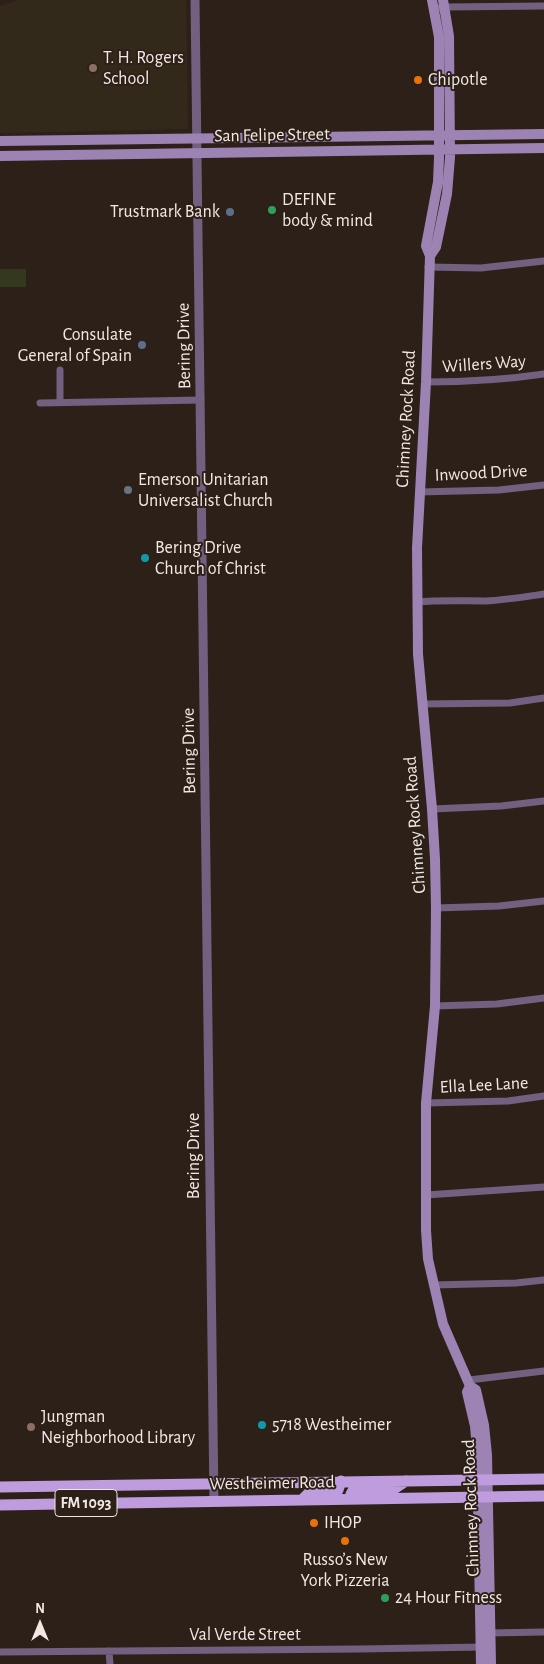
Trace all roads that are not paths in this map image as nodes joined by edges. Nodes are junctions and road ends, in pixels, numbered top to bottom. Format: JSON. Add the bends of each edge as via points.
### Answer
{"nodes":[{"id":1,"x":195,"y":0,"type":"edge"},
{"id":2,"x":439,"y":4,"type":"edge"},
{"id":3,"x":544,"y":6,"type":"edge"},
{"id":4,"x":445,"y":134,"type":"junction"},
{"id":5,"x":544,"y":134,"type":"edge"},
{"id":6,"x":196,"y":138,"type":"junction"},
{"id":7,"x":0,"y":141,"type":"edge"},
{"id":8,"x":28,"y":141,"type":"junction"},
{"id":9,"x":544,"y":148,"type":"edge"},
{"id":10,"x":445,"y":149,"type":"junction"},
{"id":11,"x":196,"y":153,"type":"junction"},
{"id":12,"x":0,"y":156,"type":"edge"},
{"id":13,"x":28,"y":156,"type":"junction"},
{"id":14,"x":544,"y":261,"type":"edge"},
{"id":15,"x":428,"y":267,"type":"junction"},
{"id":16,"x":60,"y":370,"type":"dead end"},
{"id":17,"x":544,"y":374,"type":"edge"},
{"id":18,"x":426,"y":382,"type":"junction"},
{"id":19,"x":201,"y":400,"type":"junction"},
{"id":20,"x":60,"y":402,"type":"junction"},
{"id":21,"x":40,"y":403,"type":"dead end"},
{"id":22,"x":544,"y":484,"type":"edge"},
{"id":23,"x":419,"y":492,"type":"junction"},
{"id":24,"x":544,"y":594,"type":"edge"},
{"id":25,"x":417,"y":602,"type":"junction"},
{"id":26,"x":544,"y":698,"type":"edge"},
{"id":27,"x":422,"y":704,"type":"junction"},
{"id":28,"x":544,"y":801,"type":"edge"},
{"id":29,"x":432,"y":809,"type":"junction"},
{"id":30,"x":544,"y":901,"type":"edge"},
{"id":31,"x":436,"y":908,"type":"junction"},
{"id":32,"x":544,"y":998,"type":"edge"},
{"id":33,"x":435,"y":1006,"type":"junction"},
{"id":34,"x":544,"y":1096,"type":"edge"},
{"id":35,"x":426,"y":1103,"type":"junction"},
{"id":36,"x":544,"y":1187,"type":"edge"},
{"id":37,"x":426,"y":1195,"type":"junction"},
{"id":38,"x":544,"y":1280,"type":"edge"},
{"id":39,"x":433,"y":1285,"type":"junction"},
{"id":40,"x":544,"y":1371,"type":"edge"},
{"id":41,"x":469,"y":1383,"type":"junction"},
{"id":42,"x":345,"y":1478,"type":"junction"},
{"id":43,"x":544,"y":1479,"type":"edge"},
{"id":44,"x":482,"y":1480,"type":"junction"},
{"id":45,"x":406,"y":1481,"type":"junction"},
{"id":46,"x":213,"y":1483,"type":"junction"},
{"id":47,"x":66,"y":1486,"type":"junction"},
{"id":48,"x":2,"y":1490,"type":"edge"},
{"id":49,"x":544,"y":1496,"type":"edge"},
{"id":50,"x":482,"y":1497,"type":"junction"},
{"id":51,"x":303,"y":1499,"type":"junction"},
{"id":52,"x":351,"y":1499,"type":"junction"},
{"id":53,"x":214,"y":1501,"type":"junction"},
{"id":54,"x":14,"y":1504,"type":"junction"},
{"id":55,"x":0,"y":1505,"type":"edge"},
{"id":56,"x":544,"y":1632,"type":"edge"},
{"id":57,"x":485,"y":1633,"type":"junction"},
{"id":58,"x":485,"y":1647,"type":"junction"},
{"id":59,"x":110,"y":1651,"type":"junction"},
{"id":60,"x":0,"y":1652,"type":"edge"},
{"id":61,"x":110,"y":1664,"type":"edge"},
{"id":62,"x":481,"y":1664,"type":"edge"},
{"id":63,"x":491,"y":1664,"type":"edge"}],
"edges":[{"from":1,"to":6,"type":"street","name":"Bering Drive"},
{"from":2,"to":3,"type":"street"},
{"from":2,"to":4,"type":"main road","name":"Chimney Rock Road"},
{"from":4,"to":5,"type":"main road","name":"San Felipe Street"},
{"from":4,"to":6,"type":"main road","name":"San Felipe Street"},
{"from":4,"to":10,"type":"main road","name":"Chimney Rock Road"},
{"from":6,"to":8,"type":"main road","name":"San Felipe Street"},
{"from":6,"to":11,"type":"street","name":"Bering Drive"},
{"from":7,"to":8,"type":"main road","name":"San Felipe Street"},
{"from":8,"to":13,"type":"main road"},
{"from":9,"to":10,"type":"main road","name":"San Felipe Street"},
{"from":10,"to":11,"type":"main road","name":"San Felipe Street"},
{"from":10,"to":15,"type":"main road","name":"Chimney Rock Road","via":[[447,194],[436,247]]},
{"from":11,"to":13,"type":"main road","name":"San Felipe Street"},
{"from":11,"to":19,"type":"street","name":"Bering Drive"},
{"from":12,"to":13,"type":"main road","name":"San Felipe Street"},
{"from":14,"to":15,"type":"street","via":[[481,268]]},
{"from":15,"to":18,"type":"main road","name":"Chimney Rock Road"},
{"from":16,"to":20,"type":"street"},
{"from":17,"to":18,"type":"street","name":"Willers Way","via":[[502,380]]},
{"from":18,"to":23,"type":"main road","name":"Chimney Rock Road"},
{"from":19,"to":20,"type":"street"},
{"from":19,"to":46,"type":"street","name":"Bering Drive"},
{"from":20,"to":21,"type":"street"},
{"from":22,"to":23,"type":"street","name":"Inwood Drive","via":[[500,490]]},
{"from":23,"to":25,"type":"main road","name":"Chimney Rock Road"},
{"from":24,"to":25,"type":"street","via":[[485,601]]},
{"from":25,"to":27,"type":"main road","name":"Chimney Rock Road"},
{"from":26,"to":27,"type":"street","via":[[510,703]]},
{"from":27,"to":29,"type":"main road","name":"Chimney Rock Road"},
{"from":28,"to":29,"type":"street"},
{"from":29,"to":31,"type":"main road","name":"Chimney Rock Road"},
{"from":30,"to":31,"type":"street"},
{"from":31,"to":33,"type":"main road","name":"Chimney Rock Road"},
{"from":32,"to":33,"type":"street"},
{"from":33,"to":35,"type":"main road","name":"Chimney Rock Road"},
{"from":34,"to":35,"type":"street","name":"Ella Lee Lane","via":[[508,1101]]},
{"from":35,"to":37,"type":"main road","name":"Chimney Rock Road"},
{"from":36,"to":37,"type":"street"},
{"from":37,"to":39,"type":"main road","name":"Chimney Rock Road","via":[[428,1259]]},
{"from":38,"to":39,"type":"street"},
{"from":39,"to":41,"type":"main road","name":"Chimney Rock Road","via":[[443,1324]]},
{"from":40,"to":41,"type":"street"},
{"from":41,"to":44,"type":"main road","name":"Chimney Rock Road","via":[[467,1392],[480,1425]]},
{"from":42,"to":45,"type":"main road","name":"Westheimer Road","number":"FM 1093"},
{"from":42,"to":46,"type":"main road","name":"Westheimer Road","number":"FM 1093"},
{"from":42,"to":51,"type":"main road","via":[[338,1490],[311,1491]]},
{"from":43,"to":44,"type":"main road","name":"Westheimer Road","number":"FM 1093"},
{"from":44,"to":45,"type":"main road","name":"Westheimer Road","number":"FM 1093"},
{"from":44,"to":50,"type":"main road","name":"Chimney Rock Road"},
{"from":45,"to":52,"type":"main road","via":[[394,1489],[354,1490]]},
{"from":46,"to":47,"type":"main road","name":"Westheimer Road","number":"FM 1093"},
{"from":46,"to":53,"type":"street","name":"Bering Drive"},
{"from":47,"to":48,"type":"main road","name":"Westheimer Road","number":"FM 1093"},
{"from":47,"to":54,"type":"main road","via":[[59,1493],[18,1494]]},
{"from":49,"to":50,"type":"main road","name":"Westheimer Road","number":"FM 1093"},
{"from":50,"to":52,"type":"main road","name":"Westheimer Road","number":"FM 1093"},
{"from":50,"to":57,"type":"main road","name":"Chimney Rock Road"},
{"from":51,"to":52,"type":"main road","name":"Westheimer Road","number":"FM 1093"},
{"from":51,"to":53,"type":"main road","name":"Westheimer Road","number":"FM 1093"},
{"from":53,"to":54,"type":"main road","name":"Westheimer Road","number":"FM 1093"},
{"from":54,"to":55,"type":"main road","name":"Westheimer Road","number":"FM 1093"},
{"from":56,"to":57,"type":"street"},
{"from":57,"to":58,"type":"main road","name":"Chimney Rock Road"},
{"from":58,"to":59,"type":"street","name":"Val Verde Street"},
{"from":58,"to":62,"type":"main road","name":"Chimney Rock Road"},
{"from":58,"to":63,"type":"main road","name":"Chimney Rock Road"},
{"from":59,"to":60,"type":"street","name":"Val Verde Street"},
{"from":59,"to":61,"type":"street"}]}
